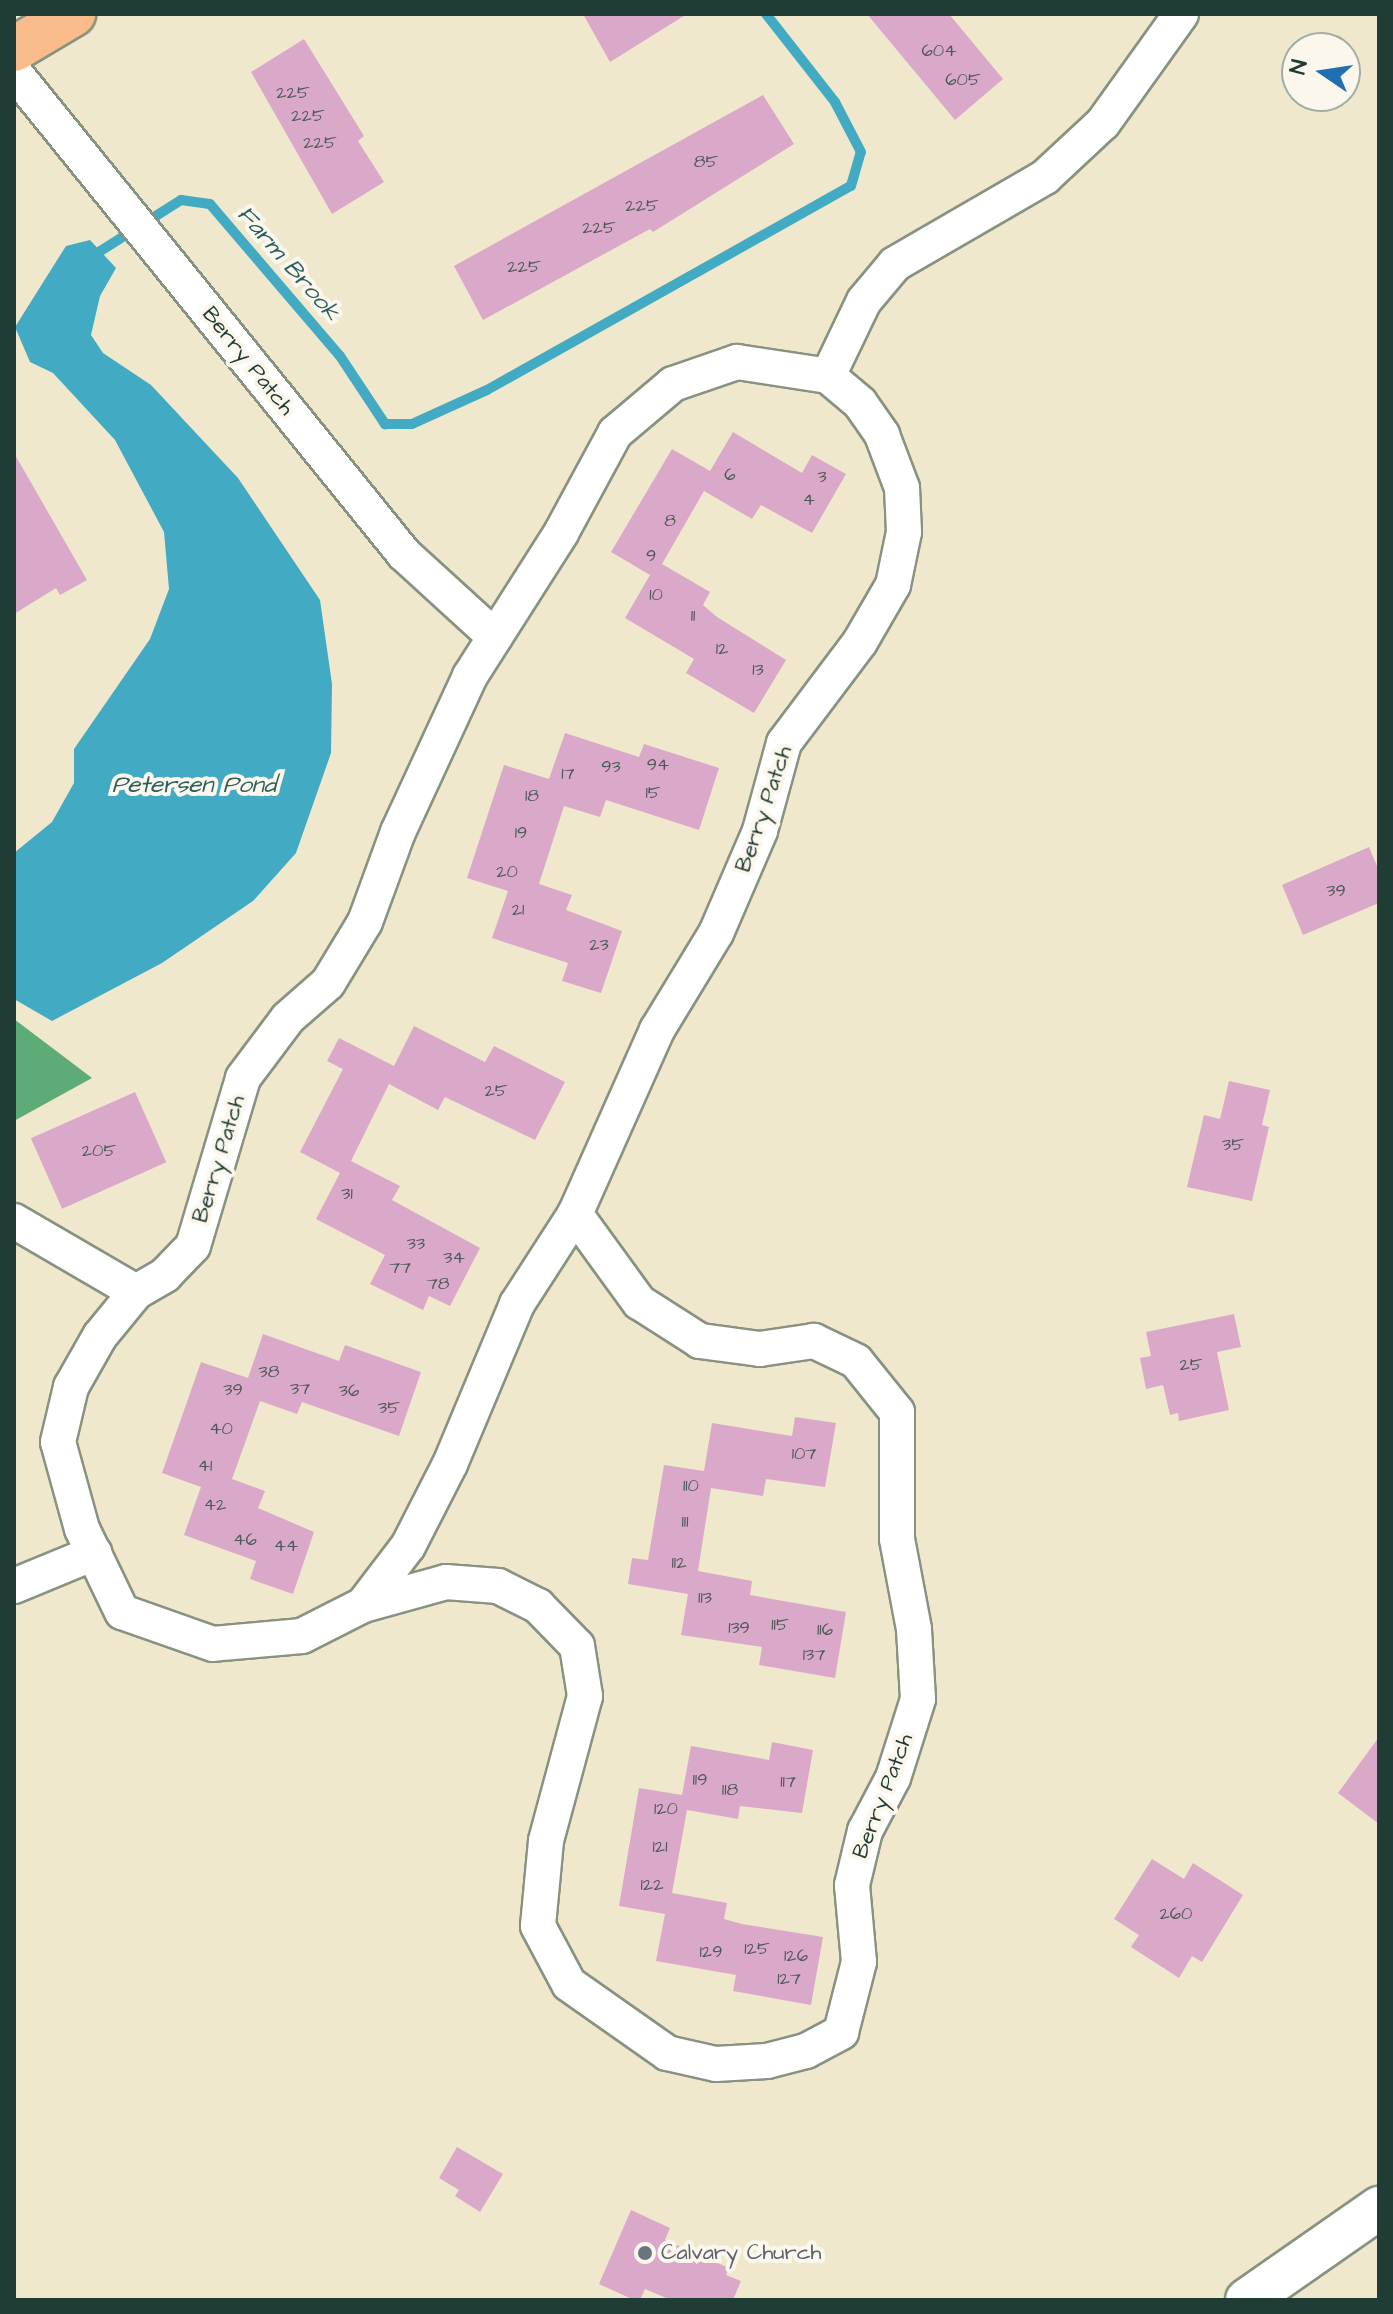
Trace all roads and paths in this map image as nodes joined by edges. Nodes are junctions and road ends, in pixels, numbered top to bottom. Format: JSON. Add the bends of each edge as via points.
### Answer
{"nodes":[{"id":1,"x":73,"y":14,"type":"edge"},
{"id":2,"x":1181,"y":14,"type":"edge"},
{"id":3,"x":14,"y":49,"type":"edge"},
{"id":4,"x":14,"y":72,"type":"edge"},
{"id":5,"x":828,"y":376,"type":"junction"},
{"id":6,"x":495,"y":637,"type":"junction"},
{"id":7,"x":575,"y":1214,"type":"junction"},
{"id":8,"x":14,"y":1221,"type":"edge"},
{"id":9,"x":136,"y":1292,"type":"junction"},
{"id":10,"x":94,"y":1553,"type":"junction"},
{"id":11,"x":14,"y":1586,"type":"edge"},
{"id":12,"x":363,"y":1605,"type":"junction"},
{"id":13,"x":1379,"y":2208,"type":"edge"},
{"id":14,"x":1247,"y":2300,"type":"edge"}],
"edges":[{"from":1,"to":3,"type":"main road"},
{"from":2,"to":5,"type":"street","via":[[1103,123],[1045,177],[895,264],[864,301]]},
{"from":4,"to":6,"type":"street","name":"Berry Patch","via":[[404,554]]},
{"from":5,"to":6,"type":"street","name":"Berry Patch","via":[[737,362],[673,384],[615,433]]},
{"from":5,"to":7,"type":"street","name":"Berry Patch","via":[[860,403],[875,425],[902,488],[904,532],[893,585],[860,642],[784,743],[760,831],[716,933],[657,1030]]},
{"from":6,"to":9,"type":"street","name":"Berry Patch","via":[[470,676],[398,832],[365,922],[328,983],[288,1018],[243,1078],[193,1246],[165,1275]]},
{"from":7,"to":12,"type":"street","name":"Berry Patch","via":[[517,1304],[450,1464],[408,1546]]},
{"from":7,"to":12,"type":"street","name":"Berry Patch","via":[[639,1302],[700,1341],[760,1349],[814,1341],[856,1361],[897,1412],[897,1539],[914,1629],[918,1699],[893,1778],[865,1831],[852,1885],[859,1962],[841,2032],[780,2058],[716,2064],[667,2053],[569,1984],[538,1926],[546,1841],[585,1696],[577,1646],[538,1606],[498,1586],[446,1582]]},
{"from":8,"to":9,"type":"street"},
{"from":9,"to":10,"type":"street","name":"Berry Patch","via":[[100,1336],[71,1387],[58,1442]]},
{"from":10,"to":11,"type":"street"},
{"from":10,"to":12,"type":"street","name":"Berry Patch","via":[[122,1612],[213,1644],[302,1636]]},
{"from":13,"to":14,"type":"street"}]}
